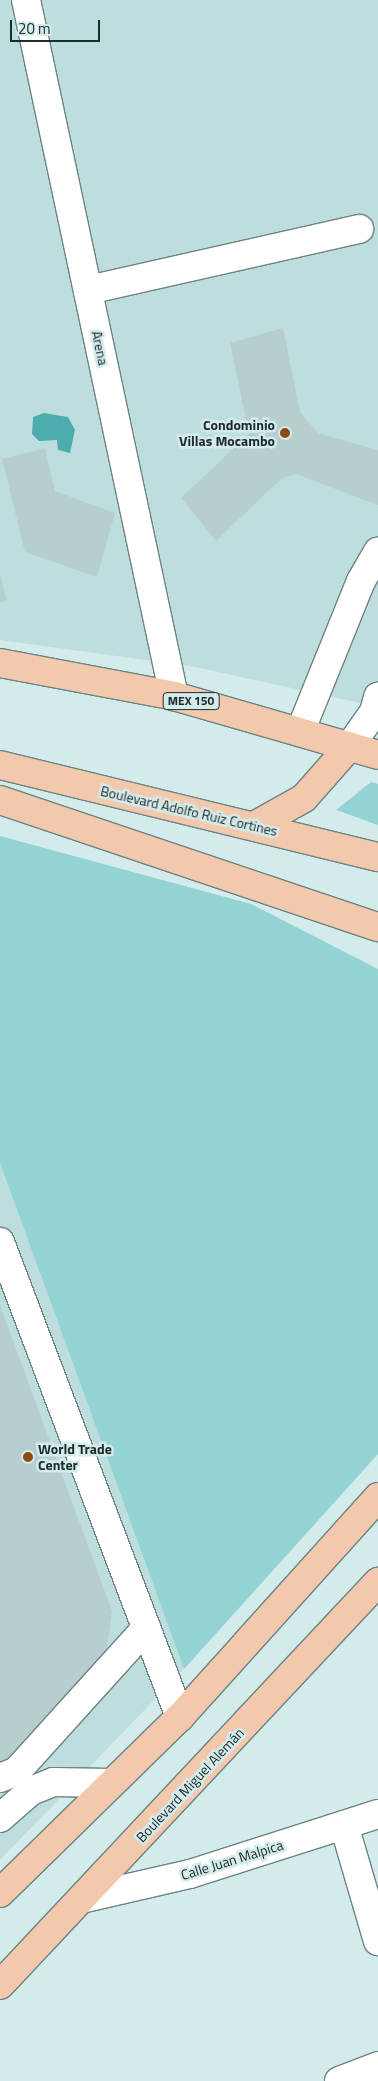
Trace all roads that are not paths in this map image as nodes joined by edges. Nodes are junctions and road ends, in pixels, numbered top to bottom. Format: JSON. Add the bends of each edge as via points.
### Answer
{"nodes":[{"id":1,"x":26,"y":0,"type":"edge"},
{"id":2,"x":359,"y":229,"type":"dead end"},
{"id":3,"x":88,"y":290,"type":"junction"},
{"id":4,"x":378,"y":552,"type":"edge"},
{"id":5,"x":0,"y":663,"type":"edge"},
{"id":6,"x":174,"y":696,"type":"junction"},
{"id":7,"x":378,"y":697,"type":"edge"},
{"id":8,"x":300,"y":732,"type":"junction"},
{"id":9,"x":350,"y":746,"type":"junction"},
{"id":10,"x":378,"y":754,"type":"edge"},
{"id":11,"x":0,"y":765,"type":"edge"},
{"id":12,"x":0,"y":800,"type":"edge"},
{"id":13,"x":254,"y":826,"type":"junction"},
{"id":14,"x":378,"y":857,"type":"edge"},
{"id":15,"x":378,"y":927,"type":"edge"},
{"id":16,"x":0,"y":1242,"type":"edge"},
{"id":17,"x":378,"y":1497,"type":"edge"},
{"id":18,"x":378,"y":1582,"type":"edge"},
{"id":19,"x":146,"y":1628,"type":"junction"},
{"id":20,"x":180,"y":1717,"type":"junction"},
{"id":21,"x":0,"y":1778,"type":"edge"},
{"id":22,"x":112,"y":1783,"type":"junction"},
{"id":23,"x":378,"y":1814,"type":"edge"},
{"id":24,"x":0,"y":1818,"type":"edge"},
{"id":25,"x":344,"y":1825,"type":"junction"},
{"id":26,"x":0,"y":1893,"type":"edge"},
{"id":27,"x":85,"y":1898,"type":"junction"},
{"id":28,"x":378,"y":1941,"type":"edge"},
{"id":29,"x":0,"y":1985,"type":"edge"}],
"edges":[{"from":1,"to":3,"type":"street","name":"Arena"},
{"from":2,"to":3,"type":"street"},
{"from":3,"to":6,"type":"street","name":"Arena"},
{"from":4,"to":8,"type":"street","via":[[362,581]]},
{"from":5,"to":6,"type":"main road","number":"MEX 150"},
{"from":6,"to":8,"type":"main road","number":"MEX 150"},
{"from":7,"to":9,"type":"street","via":[[374,712]]},
{"from":8,"to":9,"type":"main road","number":"MEX 150"},
{"from":9,"to":10,"type":"main road","number":"MEX 150"},
{"from":9,"to":13,"type":"main road","via":[[304,798]]},
{"from":11,"to":13,"type":"main road","name":"Boulevard Adolfo Ruiz Cortines"},
{"from":12,"to":15,"type":"main road"},
{"from":13,"to":14,"type":"main road","name":"Boulevard Adolfo Ruiz Cortines"},
{"from":16,"to":19,"type":"street"},
{"from":17,"to":20,"type":"main road"},
{"from":18,"to":27,"type":"main road","name":"Boulevard Miguel Alemán"},
{"from":19,"to":20,"type":"street"},
{"from":19,"to":21,"type":"street","via":[[17,1771]]},
{"from":20,"to":22,"type":"main road"},
{"from":22,"to":24,"type":"street","via":[[54,1782],[31,1791]]},
{"from":22,"to":26,"type":"main road"},
{"from":23,"to":25,"type":"street","name":"Calle Juan Malpica"},
{"from":25,"to":27,"type":"street","name":"Calle Juan Malpica","via":[[190,1874]]},
{"from":25,"to":28,"type":"street"},
{"from":27,"to":29,"type":"main road","name":"Boulevard Miguel Alemán"}]}
